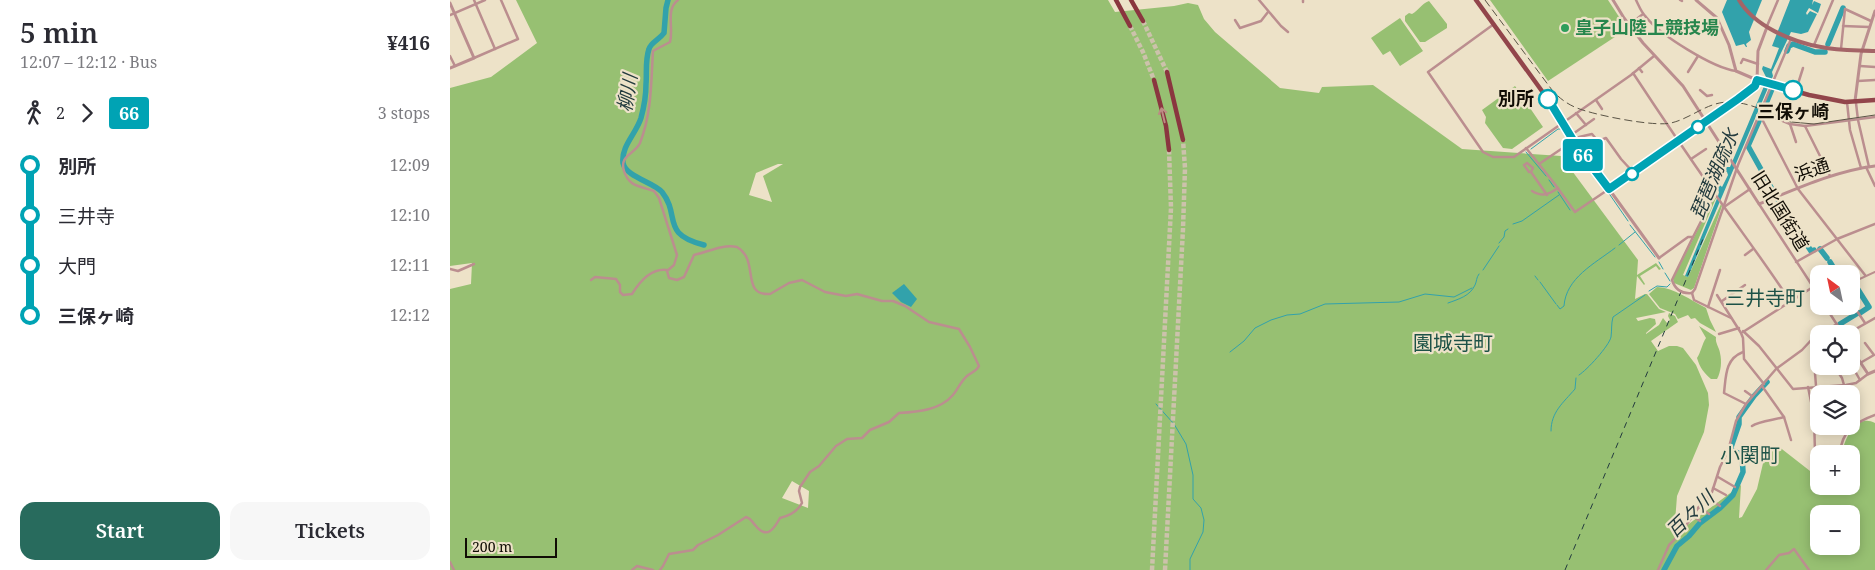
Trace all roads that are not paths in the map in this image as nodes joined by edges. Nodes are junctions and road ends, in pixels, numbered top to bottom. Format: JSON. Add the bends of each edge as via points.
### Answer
{"nodes":[{"id":1,"x":474,"y":0,"type":"edge"},
{"id":2,"x":485,"y":0,"type":"edge"},
{"id":3,"x":502,"y":0,"type":"edge"},
{"id":4,"x":678,"y":0,"type":"edge"},
{"id":5,"x":1116,"y":0,"type":"edge"},
{"id":6,"x":1131,"y":0,"type":"edge"},
{"id":7,"x":1259,"y":0,"type":"edge"},
{"id":8,"x":1476,"y":0,"type":"edge"},
{"id":9,"x":1613,"y":0,"type":"edge"},
{"id":10,"x":1636,"y":0,"type":"edge"},
{"id":11,"x":1696,"y":0,"type":"edge"},
{"id":12,"x":1739,"y":0,"type":"edge"},
{"id":13,"x":1778,"y":0,"type":"edge"},
{"id":14,"x":1833,"y":0,"type":"edge"},
{"id":15,"x":450,"y":3,"type":"edge"},
{"id":16,"x":476,"y":4,"type":"junction"},
{"id":17,"x":1875,"y":11,"type":"edge"},
{"id":18,"x":1268,"y":12,"type":"junction"},
{"id":19,"x":452,"y":14,"type":"edge"},
{"id":20,"x":1644,"y":14,"type":"junction"},
{"id":21,"x":1235,"y":20,"type":"dead end"},
{"id":22,"x":1143,"y":21,"type":"tunnel mouth"},
{"id":23,"x":1872,"y":21,"type":"junction"},
{"id":24,"x":1494,"y":24,"type":"junction"},
{"id":25,"x":1629,"y":25,"type":"junction"},
{"id":26,"x":1130,"y":26,"type":"tunnel mouth"},
{"id":27,"x":1843,"y":26,"type":"junction"},
{"id":28,"x":1767,"y":27,"type":"junction"},
{"id":29,"x":1869,"y":27,"type":"junction"},
{"id":30,"x":1288,"y":32,"type":"dead end"},
{"id":31,"x":1790,"y":37,"type":"junction"},
{"id":32,"x":1814,"y":46,"type":"junction"},
{"id":33,"x":495,"y":49,"type":"junction"},
{"id":34,"x":1841,"y":49,"type":"junction"},
{"id":35,"x":1862,"y":50,"type":"junction"},
{"id":36,"x":1875,"y":51,"type":"edge"},
{"id":37,"x":450,"y":56,"type":"edge"},
{"id":38,"x":1654,"y":56,"type":"junction"},
{"id":39,"x":1698,"y":56,"type":"junction"},
{"id":40,"x":474,"y":58,"type":"junction"},
{"id":41,"x":1742,"y":63,"type":"dead end"},
{"id":42,"x":1758,"y":64,"type":"junction"},
{"id":43,"x":454,"y":66,"type":"junction"},
{"id":44,"x":1860,"y":66,"type":"junction"},
{"id":45,"x":1875,"y":67,"type":"edge"},
{"id":46,"x":450,"y":68,"type":"edge"},
{"id":47,"x":1639,"y":68,"type":"junction"},
{"id":48,"x":1803,"y":68,"type":"dead end"},
{"id":49,"x":1736,"y":71,"type":"junction"},
{"id":50,"x":1166,"y":72,"type":"tunnel mouth"},
{"id":51,"x":1642,"y":72,"type":"dead end"},
{"id":52,"x":1688,"y":72,"type":"dead end"},
{"id":53,"x":1633,"y":73,"type":"junction"},
{"id":54,"x":1154,"y":80,"type":"tunnel mouth"},
{"id":55,"x":1757,"y":80,"type":"junction"},
{"id":56,"x":1875,"y":80,"type":"edge"},
{"id":57,"x":1858,"y":81,"type":"junction"},
{"id":58,"x":1768,"y":84,"type":"junction"},
{"id":59,"x":1700,"y":90,"type":"dead end"},
{"id":60,"x":1796,"y":91,"type":"junction"},
{"id":61,"x":1712,"y":95,"type":"dead end"},
{"id":62,"x":1596,"y":99,"type":"junction"},
{"id":63,"x":1875,"y":100,"type":"edge"},
{"id":64,"x":1855,"y":101,"type":"junction"},
{"id":65,"x":1847,"y":102,"type":"junction"},
{"id":66,"x":1602,"y":109,"type":"dead end"},
{"id":67,"x":1576,"y":113,"type":"junction"},
{"id":68,"x":1875,"y":117,"type":"edge"},
{"id":69,"x":1760,"y":118,"type":"junction"},
{"id":70,"x":1594,"y":119,"type":"dead end"},
{"id":71,"x":1858,"y":120,"type":"junction"},
{"id":72,"x":1706,"y":121,"type":"junction"},
{"id":73,"x":1848,"y":121,"type":"junction"},
{"id":74,"x":1563,"y":122,"type":"junction"},
{"id":75,"x":1790,"y":124,"type":"junction"},
{"id":76,"x":1586,"y":125,"type":"junction"},
{"id":77,"x":1805,"y":126,"type":"junction"},
{"id":78,"x":1570,"y":136,"type":"junction"},
{"id":79,"x":1183,"y":140,"type":"tunnel mouth"},
{"id":80,"x":1679,"y":140,"type":"junction"},
{"id":81,"x":1598,"y":141,"type":"junction"},
{"id":82,"x":1572,"y":142,"type":"junction"},
{"id":83,"x":1796,"y":142,"type":"dead end"},
{"id":84,"x":1526,"y":148,"type":"junction"},
{"id":85,"x":1602,"y":148,"type":"dead end"},
{"id":86,"x":1706,"y":149,"type":"dead end"},
{"id":87,"x":1170,"y":150,"type":"tunnel mouth"},
{"id":88,"x":1691,"y":159,"type":"junction"},
{"id":89,"x":1539,"y":164,"type":"junction"},
{"id":90,"x":1875,"y":166,"type":"edge"},
{"id":91,"x":1736,"y":167,"type":"junction"},
{"id":92,"x":1867,"y":167,"type":"junction"},
{"id":93,"x":1861,"y":168,"type":"junction"},
{"id":94,"x":1531,"y":172,"type":"dead end"},
{"id":95,"x":1633,"y":172,"type":"junction"},
{"id":96,"x":1831,"y":177,"type":"junction"},
{"id":97,"x":1875,"y":186,"type":"edge"},
{"id":98,"x":1558,"y":188,"type":"junction"},
{"id":99,"x":1798,"y":188,"type":"junction"},
{"id":100,"x":1609,"y":189,"type":"junction"},
{"id":101,"x":1750,"y":189,"type":"junction"},
{"id":102,"x":1532,"y":191,"type":"dead end"},
{"id":103,"x":1715,"y":194,"type":"junction"},
{"id":104,"x":1547,"y":195,"type":"junction"},
{"id":105,"x":1759,"y":204,"type":"junction"},
{"id":106,"x":1723,"y":205,"type":"junction"},
{"id":107,"x":1875,"y":224,"type":"edge"},
{"id":108,"x":1693,"y":237,"type":"junction"},
{"id":109,"x":1837,"y":239,"type":"junction"},
{"id":110,"x":1753,"y":249,"type":"junction"},
{"id":111,"x":1744,"y":254,"type":"dead end"},
{"id":112,"x":1659,"y":258,"type":"joint"},
{"id":113,"x":1796,"y":262,"type":"junction"},
{"id":114,"x":474,"y":264,"type":"dead end"},
{"id":115,"x":450,"y":269,"type":"edge"},
{"id":116,"x":667,"y":270,"type":"junction"},
{"id":117,"x":1720,"y":270,"type":"dead end"},
{"id":118,"x":1875,"y":272,"type":"edge"},
{"id":119,"x":1865,"y":275,"type":"junction"},
{"id":120,"x":1860,"y":278,"type":"edge"},
{"id":121,"x":591,"y":280,"type":"dead end"},
{"id":122,"x":1810,"y":283,"type":"edge"},
{"id":123,"x":1745,"y":286,"type":"dead end"},
{"id":124,"x":1810,"y":289,"type":"edge"},
{"id":125,"x":1692,"y":293,"type":"junction"},
{"id":126,"x":1717,"y":295,"type":"dead end"},
{"id":127,"x":1790,"y":301,"type":"junction"},
{"id":128,"x":1721,"y":302,"type":"junction"},
{"id":129,"x":1708,"y":307,"type":"junction"},
{"id":130,"x":1831,"y":315,"type":"edge"},
{"id":131,"x":1860,"y":315,"type":"edge"},
{"id":132,"x":1732,"y":318,"type":"junction"},
{"id":133,"x":1875,"y":318,"type":"edge"},
{"id":134,"x":1865,"y":323,"type":"junction"},
{"id":135,"x":1837,"y":324,"type":"edge"},
{"id":136,"x":1860,"y":326,"type":"edge"},
{"id":137,"x":1738,"y":328,"type":"junction"},
{"id":138,"x":1742,"y":332,"type":"junction"},
{"id":139,"x":1720,"y":334,"type":"dead end"},
{"id":140,"x":1810,"y":341,"type":"edge"},
{"id":141,"x":1865,"y":343,"type":"dead end"},
{"id":142,"x":1743,"y":352,"type":"junction"},
{"id":143,"x":1861,"y":363,"type":"joint"},
{"id":144,"x":1776,"y":369,"type":"junction"},
{"id":145,"x":1875,"y":370,"type":"edge"},
{"id":146,"x":1868,"y":374,"type":"junction"},
{"id":147,"x":1840,"y":375,"type":"edge"},
{"id":148,"x":1858,"y":375,"type":"edge"},
{"id":149,"x":1860,"y":380,"type":"junction"},
{"id":150,"x":1844,"y":385,"type":"joint"},
{"id":151,"x":1763,"y":386,"type":"junction"},
{"id":152,"x":1808,"y":387,"type":"joint"},
{"id":153,"x":1745,"y":392,"type":"dead end"},
{"id":154,"x":1752,"y":396,"type":"junction"},
{"id":155,"x":1746,"y":404,"type":"junction"},
{"id":156,"x":1875,"y":415,"type":"edge"},
{"id":157,"x":1784,"y":417,"type":"junction"},
{"id":158,"x":1752,"y":426,"type":"dead end"},
{"id":159,"x":1791,"y":440,"type":"dead end"},
{"id":160,"x":1814,"y":445,"type":"edge"},
{"id":161,"x":1842,"y":445,"type":"edge"},
{"id":162,"x":1718,"y":477,"type":"junction"},
{"id":163,"x":1735,"y":487,"type":"dead end"},
{"id":164,"x":1713,"y":488,"type":"junction"},
{"id":165,"x":1726,"y":496,"type":"dead end"},
{"id":166,"x":1707,"y":497,"type":"junction"},
{"id":167,"x":1720,"y":506,"type":"dead end"},
{"id":168,"x":1699,"y":507,"type":"junction"},
{"id":169,"x":1709,"y":514,"type":"dead end"},
{"id":170,"x":1693,"y":516,"type":"junction"},
{"id":171,"x":1700,"y":521,"type":"dead end"},
{"id":172,"x":450,"y":562,"type":"edge"},
{"id":173,"x":454,"y":570,"type":"edge"},
{"id":174,"x":632,"y":570,"type":"edge"},
{"id":175,"x":654,"y":570,"type":"edge"},
{"id":176,"x":660,"y":570,"type":"edge"},
{"id":177,"x":1658,"y":570,"type":"edge"},
{"id":178,"x":1766,"y":570,"type":"edge"},
{"id":179,"x":1809,"y":570,"type":"edge"}],
"edges":[{"from":1,"to":16,"type":"street"},
{"from":2,"to":16,"type":"street"},
{"from":3,"to":33,"type":"street","via":[[518,39]]},
{"from":4,"to":116,"type":"street","via":[[670,12],[670,42],[654,51],[652,88],[640,143],[623,163],[630,183],[658,195],[677,255],[674,265]]},
{"from":5,"to":26,"type":"highway"},
{"from":6,"to":22,"type":"highway"},
{"from":7,"to":18,"type":"street"},
{"from":8,"to":24,"type":"main road"},
{"from":9,"to":25,"type":"street","name":"旧北国街道"},
{"from":10,"to":20,"type":"street"},
{"from":11,"to":49,"type":"street","via":[[1718,20]]},
{"from":12,"to":28,"type":"main road","via":[[1754,20]]},
{"from":13,"to":28,"type":"street"},
{"from":14,"to":32,"type":"street"},
{"from":15,"to":19,"type":"street"},
{"from":16,"to":19,"type":"street"},
{"from":16,"to":33,"type":"street"},
{"from":17,"to":23,"type":"street"},
{"from":18,"to":21,"type":"street","via":[[1261,21],[1240,28]]},
{"from":18,"to":30,"type":"street"},
{"from":19,"to":40,"type":"street"},
{"from":20,"to":25,"type":"street"},
{"from":20,"to":39,"type":"street","via":[[1661,32]]},
{"from":23,"to":27,"type":"street","via":[[1845,9]]},
{"from":23,"to":29,"type":"street"},
{"from":24,"to":74,"type":"main road"},
{"from":24,"to":84,"type":"street","via":[[1428,74],[1483,152],[1493,157],[1514,157]]},
{"from":25,"to":38,"type":"street","name":"旧北国街道"},
{"from":27,"to":29,"type":"street"},
{"from":27,"to":34,"type":"street"},
{"from":28,"to":31,"type":"main road"},
{"from":28,"to":42,"type":"street","via":[[1758,48]]},
{"from":29,"to":35,"type":"street"},
{"from":31,"to":32,"type":"main road"},
{"from":31,"to":58,"type":"street"},
{"from":32,"to":34,"type":"main road"},
{"from":33,"to":40,"type":"street"},
{"from":34,"to":35,"type":"main road"},
{"from":35,"to":36,"type":"main road"},
{"from":35,"to":44,"type":"street"},
{"from":37,"to":43,"type":"street"},
{"from":38,"to":47,"type":"street"},
{"from":38,"to":72,"type":"street","name":"旧北国街道","via":[[1679,81]]},
{"from":39,"to":49,"type":"street"},
{"from":39,"to":52,"type":"street"},
{"from":40,"to":43,"type":"street"},
{"from":41,"to":42,"type":"street","via":[[1743,59]]},
{"from":42,"to":55,"type":"street"},
{"from":43,"to":46,"type":"street"},
{"from":44,"to":45,"type":"street"},
{"from":44,"to":57,"type":"street"},
{"from":47,"to":51,"type":"street"},
{"from":47,"to":53,"type":"street"},
{"from":48,"to":60,"type":"street"},
{"from":49,"to":55,"type":"street"},
{"from":50,"to":79,"type":"highway"},
{"from":53,"to":62,"type":"street"},
{"from":53,"to":80,"type":"street"},
{"from":87,"to":54,"type":"highway","one_way":true},
{"from":55,"to":58,"type":"main road"},
{"from":55,"to":72,"type":"main road","via":[[1749,91]]},
{"from":56,"to":57,"type":"street"},
{"from":57,"to":64,"type":"street"},
{"from":58,"to":60,"type":"main road"},
{"from":58,"to":69,"type":"street"},
{"from":59,"to":61,"type":"street","via":[[1707,96]]},
{"from":60,"to":65,"type":"main road"},
{"from":62,"to":66,"type":"street"},
{"from":62,"to":67,"type":"street"},
{"from":63,"to":64,"type":"main road"},
{"from":64,"to":65,"type":"main road"},
{"from":64,"to":71,"type":"street"},
{"from":65,"to":73,"type":"street"},
{"from":67,"to":74,"type":"street"},
{"from":67,"to":76,"type":"street"},
{"from":68,"to":71,"type":"street"},
{"from":69,"to":75,"type":"street","via":[[1775,118]]},
{"from":69,"to":91,"type":"street"},
{"from":69,"to":99,"type":"street"},
{"from":70,"to":76,"type":"street"},
{"from":71,"to":73,"type":"street"},
{"from":71,"to":92,"type":"street"},
{"from":72,"to":80,"type":"main road"},
{"from":72,"to":91,"type":"street","name":"旧北国街道"},
{"from":73,"to":77,"type":"street"},
{"from":73,"to":93,"type":"street"},
{"from":74,"to":78,"type":"main road"},
{"from":74,"to":84,"type":"street"},
{"from":75,"to":77,"type":"street"},
{"from":75,"to":83,"type":"street"},
{"from":76,"to":78,"type":"street"},
{"from":77,"to":96,"type":"street"},
{"from":78,"to":82,"type":"main road"},
{"from":80,"to":88,"type":"street"},
{"from":80,"to":95,"type":"main road"},
{"from":81,"to":82,"type":"street","via":[[1592,134]]},
{"from":81,"to":85,"type":"street"},
{"from":81,"to":95,"type":"street","via":[[1606,138]]},
{"from":82,"to":89,"type":"street"},
{"from":82,"to":100,"type":"main road"},
{"from":84,"to":89,"type":"street"},
{"from":86,"to":88,"type":"street"},
{"from":88,"to":103,"type":"street"},
{"from":89,"to":98,"type":"street"},
{"from":90,"to":92,"type":"street","name":"浜通"},
{"from":91,"to":101,"type":"street","name":"旧北国街道"},
{"from":91,"to":106,"type":"street"},
{"from":92,"to":93,"type":"street","name":"浜通"},
{"from":92,"to":97,"type":"street"},
{"from":93,"to":96,"type":"street","name":"浜通"},
{"from":94,"to":104,"type":"street"},
{"from":95,"to":100,"type":"main road"},
{"from":96,"to":99,"type":"street","name":"浜通"},
{"from":98,"to":100,"type":"street","via":[[1575,212]]},
{"from":98,"to":104,"type":"street"},
{"from":99,"to":105,"type":"street","name":"浜通"},
{"from":99,"to":109,"type":"street"},
{"from":100,"to":112,"type":"street"},
{"from":101,"to":105,"type":"street","name":"旧北国街道"},
{"from":101,"to":106,"type":"street"},
{"from":102,"to":104,"type":"street"},
{"from":103,"to":106,"type":"street"},
{"from":103,"to":108,"type":"street"},
{"from":105,"to":113,"type":"street","name":"旧北国街道"},
{"from":106,"to":110,"type":"street"},
{"from":106,"to":125,"type":"street"},
{"from":107,"to":109,"type":"street"},
{"from":108,"to":112,"type":"street","via":[[1688,237]]},
{"from":108,"to":125,"type":"street","via":[[1672,280],[1677,289],[1686,294]]},
{"from":109,"to":113,"type":"street"},
{"from":109,"to":119,"type":"street"},
{"from":110,"to":111,"type":"street"},
{"from":110,"to":127,"type":"street"},
{"from":113,"to":122,"type":"street","name":"旧北国街道"},
{"from":114,"to":115,"type":"street","via":[[458,271]]},
{"from":116,"to":121,"type":"street","via":[[654,271],[632,294],[623,295],[616,278],[595,277]]},
{"from":116,"to":176,"type":"street","via":[[670,278],[679,280],[686,275],[692,256],[722,246],[737,247],[748,258],[752,284],[760,292],[770,294],[802,280],[825,292],[893,301],[929,322],[959,329],[979,366],[944,402],[919,412],[899,412],[862,438],[839,443],[810,472],[799,489],[802,501],[799,508],[780,518],[772,530],[761,531],[746,517],[693,550],[669,554]]},
{"from":117,"to":129,"type":"street"},
{"from":118,"to":119,"type":"street"},
{"from":119,"to":120,"type":"street"},
{"from":123,"to":128,"type":"street"},
{"from":124,"to":127,"type":"street"},
{"from":125,"to":129,"type":"street","via":[[1694,300]]},
{"from":126,"to":128,"type":"street"},
{"from":127,"to":138,"type":"street"},
{"from":128,"to":132,"type":"street"},
{"from":129,"to":132,"type":"street"},
{"from":130,"to":135,"type":"street"},
{"from":131,"to":134,"type":"street"},
{"from":132,"to":137,"type":"street"},
{"from":133,"to":134,"type":"street"},
{"from":134,"to":136,"type":"street"},
{"from":137,"to":138,"type":"street"},
{"from":137,"to":139,"type":"street"},
{"from":138,"to":142,"type":"street"},
{"from":138,"to":144,"type":"street","via":[[1756,343]]},
{"from":140,"to":144,"type":"street"},
{"from":141,"to":143,"type":"street","via":[[1874,355]]},
{"from":142,"to":151,"type":"street","via":[[1746,363]]},
{"from":142,"to":155,"type":"street","via":[[1730,361],[1724,393]]},
{"from":143,"to":146,"type":"street"},
{"from":144,"to":151,"type":"street"},
{"from":144,"to":152,"type":"street","via":[[1793,389]]},
{"from":145,"to":146,"type":"street"},
{"from":146,"to":149,"type":"street"},
{"from":147,"to":150,"type":"street"},
{"from":148,"to":149,"type":"street"},
{"from":149,"to":150,"type":"street"},
{"from":151,"to":154,"type":"street"},
{"from":151,"to":157,"type":"street"},
{"from":152,"to":160,"type":"street","via":[[1814,416]]},
{"from":153,"to":154,"type":"street"},
{"from":154,"to":155,"type":"street"},
{"from":155,"to":162,"type":"street","via":[[1736,421]]},
{"from":156,"to":161,"type":"street","via":[[1848,430]]},
{"from":157,"to":158,"type":"street"},
{"from":157,"to":159,"type":"street"},
{"from":162,"to":163,"type":"street"},
{"from":162,"to":164,"type":"street"},
{"from":164,"to":165,"type":"street"},
{"from":164,"to":166,"type":"street"},
{"from":166,"to":167,"type":"street"},
{"from":166,"to":168,"type":"street"},
{"from":168,"to":169,"type":"street"},
{"from":168,"to":170,"type":"street"},
{"from":170,"to":171,"type":"street"},
{"from":170,"to":177,"type":"street","via":[[1669,545]]},
{"from":172,"to":173,"type":"street"},
{"from":174,"to":175,"type":"street","via":[[639,566]]},
{"from":178,"to":179,"type":"street","via":[[1779,555],[1794,549]]}]}
